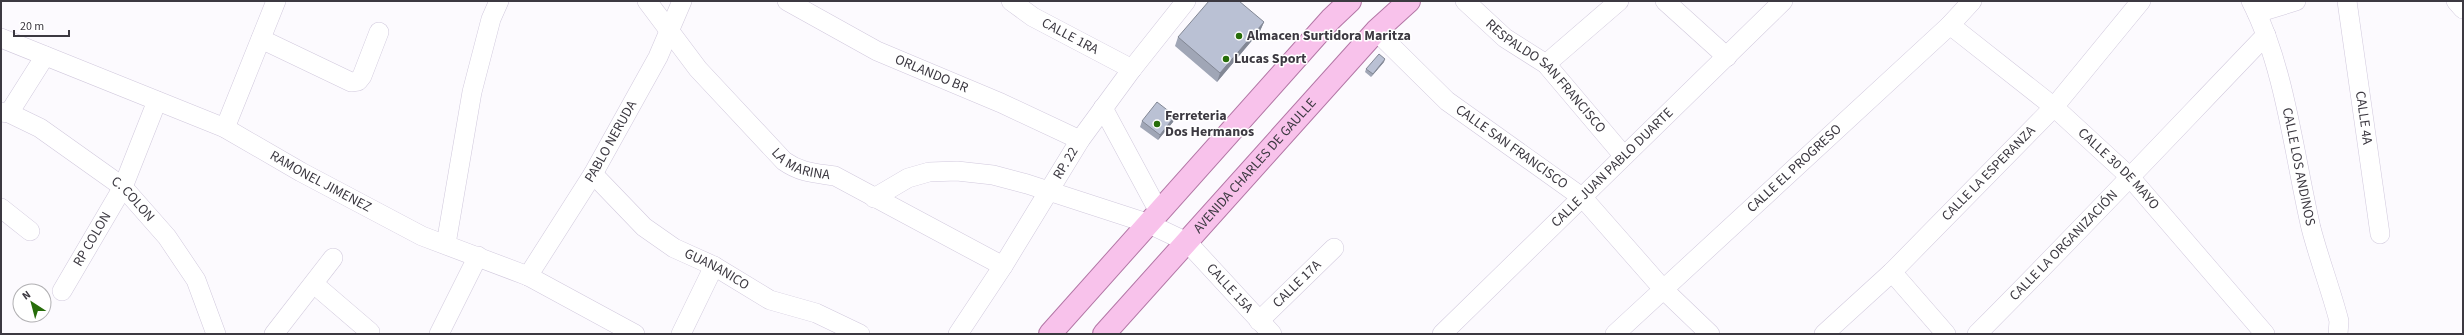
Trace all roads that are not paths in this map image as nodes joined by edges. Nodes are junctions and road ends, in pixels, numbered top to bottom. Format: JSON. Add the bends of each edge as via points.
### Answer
{"nodes":[{"id":1,"x":276,"y":1,"type":"edge"},
{"id":2,"x":499,"y":1,"type":"edge"},
{"id":3,"x":646,"y":1,"type":"edge"},
{"id":4,"x":682,"y":1,"type":"edge"},
{"id":5,"x":1011,"y":1,"type":"edge"},
{"id":6,"x":1186,"y":1,"type":"edge"},
{"id":7,"x":1350,"y":1,"type":"edge"},
{"id":8,"x":1409,"y":1,"type":"edge"},
{"id":9,"x":1465,"y":1,"type":"edge"},
{"id":10,"x":1619,"y":1,"type":"edge"},
{"id":11,"x":1665,"y":1,"type":"edge"},
{"id":12,"x":1783,"y":1,"type":"edge"},
{"id":13,"x":1972,"y":1,"type":"edge"},
{"id":14,"x":2141,"y":1,"type":"edge"},
{"id":15,"x":2296,"y":1,"type":"edge"},
{"id":16,"x":2348,"y":1,"type":"edge"},
{"id":17,"x":2456,"y":1,"type":"edge"},
{"id":18,"x":798,"y":4,"type":"edge"},
{"id":19,"x":2254,"y":7,"type":"edge"},
{"id":20,"x":2463,"y":9,"type":"edge"},
{"id":21,"x":1950,"y":25,"type":"junction"},
{"id":22,"x":668,"y":31,"type":"junction"},
{"id":23,"x":379,"y":32,"type":"dead end"},
{"id":24,"x":1376,"y":32,"type":"junction"},
{"id":25,"x":2266,"y":35,"type":"junction"},
{"id":26,"x":1,"y":38,"type":"edge"},
{"id":27,"x":261,"y":39,"type":"junction"},
{"id":28,"x":45,"y":56,"type":"junction"},
{"id":29,"x":1727,"y":57,"type":"junction"},
{"id":30,"x":1546,"y":64,"type":"junction"},
{"id":31,"x":1132,"y":69,"type":"junction"},
{"id":32,"x":157,"y":102,"type":"junction"},
{"id":33,"x":2054,"y":106,"type":"junction"},
{"id":34,"x":1103,"y":108,"type":"junction"},
{"id":35,"x":5,"y":112,"type":"edge"},
{"id":36,"x":225,"y":128,"type":"junction"},
{"id":37,"x":1080,"y":140,"type":"junction"},
{"id":38,"x":1623,"y":155,"type":"junction"},
{"id":39,"x":593,"y":174,"type":"junction"},
{"id":40,"x":2129,"y":176,"type":"junction"},
{"id":41,"x":123,"y":187,"type":"junction"},
{"id":42,"x":1050,"y":190,"type":"junction"},
{"id":43,"x":874,"y":198,"type":"junction"},
{"id":44,"x":1583,"y":198,"type":"junction"},
{"id":45,"x":1,"y":208,"type":"edge"},
{"id":46,"x":1152,"y":217,"type":"junction"},
{"id":47,"x":30,"y":231,"type":"dead end"},
{"id":48,"x":2380,"y":234,"type":"dead end"},
{"id":49,"x":1187,"y":242,"type":"junction"},
{"id":50,"x":446,"y":244,"type":"junction"},
{"id":51,"x":1334,"y":248,"type":"dead end"},
{"id":52,"x":478,"y":256,"type":"junction"},
{"id":53,"x":333,"y":258,"type":"dead end"},
{"id":54,"x":714,"y":266,"type":"junction"},
{"id":55,"x":1003,"y":266,"type":"junction"},
{"id":56,"x":1892,"y":272,"type":"junction"},
{"id":57,"x":528,"y":276,"type":"junction"},
{"id":58,"x":314,"y":284,"type":"junction"},
{"id":59,"x":1663,"y":288,"type":"junction"},
{"id":60,"x":62,"y":291,"type":"dead end"},
{"id":61,"x":1259,"y":320,"type":"junction"},
{"id":62,"x":370,"y":332,"type":"dead end"},
{"id":63,"x":214,"y":333,"type":"edge"},
{"id":64,"x":274,"y":334,"type":"edge"},
{"id":65,"x":439,"y":334,"type":"edge"},
{"id":66,"x":636,"y":334,"type":"edge"},
{"id":67,"x":681,"y":334,"type":"edge"},
{"id":68,"x":860,"y":334,"type":"edge"},
{"id":69,"x":958,"y":334,"type":"edge"},
{"id":70,"x":1050,"y":334,"type":"edge"},
{"id":71,"x":1104,"y":334,"type":"edge"},
{"id":72,"x":1272,"y":334,"type":"edge"},
{"id":73,"x":1442,"y":334,"type":"edge"},
{"id":74,"x":1615,"y":334,"type":"edge"},
{"id":75,"x":1710,"y":334,"type":"edge"},
{"id":76,"x":1824,"y":334,"type":"edge"},
{"id":77,"x":1946,"y":334,"type":"edge"},
{"id":78,"x":1977,"y":334,"type":"edge"},
{"id":79,"x":2265,"y":334,"type":"edge"},
{"id":80,"x":2338,"y":334,"type":"edge"}],
"edges":[{"from":1,"to":27,"type":"street"},
{"from":2,"to":50,"type":"street","via":[[491,19],[472,92]]},
{"from":3,"to":22,"type":"street","name":"LA MARINA"},
{"from":4,"to":22,"type":"street","name":"PABLO NERUDA"},
{"from":5,"to":31,"type":"street","name":"CALLE 1RA","via":[[1033,17]]},
{"from":6,"to":31,"type":"street","name":"RP. 22"},
{"from":7,"to":46,"type":"main road"},
{"from":8,"to":24,"type":"main road","name":"AVENIDA CHARLES DE GAULLE"},
{"from":9,"to":30,"type":"street","name":"RESPALDO SAN FRANCISCO","via":[[1505,38]]},
{"from":10,"to":30,"type":"street"},
{"from":11,"to":29,"type":"street"},
{"from":12,"to":29,"type":"street","name":"CALLE JUAN PABLO DUARTE"},
{"from":13,"to":21,"type":"street","name":"CALLE EL PROGRESO"},
{"from":14,"to":33,"type":"street","name":"CALLE LA ESPERANZA"},
{"from":15,"to":19,"type":"street"},
{"from":16,"to":48,"type":"street","name":"CALLE 4A"},
{"from":17,"to":20,"type":"street"},
{"from":18,"to":37,"type":"street","name":"ORLANDO BR","via":[[877,51],[1001,103]]},
{"from":19,"to":25,"type":"street","name":"CALLE LOS ANDINOS"},
{"from":21,"to":33,"type":"street","name":"CALLE 30 DE MAYO"},
{"from":21,"to":59,"type":"street","name":"CALLE EL PROGRESO","via":[[1800,166]]},
{"from":22,"to":39,"type":"street","name":"PABLO NERUDA","via":[[658,56]]},
{"from":22,"to":43,"type":"street","name":"LA MARINA","via":[[698,69],[795,170],[835,176]]},
{"from":23,"to":27,"type":"street","via":[[362,76],[351,82]]},
{"from":24,"to":44,"type":"street","name":"CALLE SAN FRANCISCO","via":[[1447,101]]},
{"from":24,"to":49,"type":"main road","name":"AVENIDA CHARLES DE GAULLE"},
{"from":25,"to":40,"type":"street","name":"CALLE LA ORGANIZACIÓN"},
{"from":25,"to":80,"type":"street","name":"CALLE LOS ANDINOS","via":[[2312,230],[2339,321]]},
{"from":26,"to":28,"type":"street","name":"RAMONEL JIMENEZ"},
{"from":27,"to":36,"type":"street"},
{"from":28,"to":32,"type":"street","name":"RAMONEL JIMENEZ"},
{"from":28,"to":35,"type":"street"},
{"from":29,"to":38,"type":"street","name":"CALLE JUAN PABLO DUARTE"},
{"from":30,"to":38,"type":"street","name":"RESPALDO SAN FRANCISCO"},
{"from":31,"to":34,"type":"street","name":"RP. 22"},
{"from":32,"to":36,"type":"street","name":"RAMONEL JIMENEZ"},
{"from":32,"to":41,"type":"street","name":"RP COLON"},
{"from":33,"to":40,"type":"street","name":"CALLE 30 DE MAYO"},
{"from":33,"to":56,"type":"street","name":"CALLE LA ESPERANZA"},
{"from":34,"to":37,"type":"street","name":"RP. 22"},
{"from":34,"to":46,"type":"street"},
{"from":35,"to":41,"type":"street","name":"C. COLON","via":[[40,128]]},
{"from":36,"to":50,"type":"street","name":"RAMONEL JIMENEZ","via":[[360,204],[422,236]]},
{"from":37,"to":42,"type":"street","name":"RP. 22"},
{"from":38,"to":44,"type":"street","name":"CALLE JUAN PABLO DUARTE"},
{"from":39,"to":54,"type":"street","name":"GUANANICO","via":[[631,215],[662,241]]},
{"from":39,"to":57,"type":"street","name":"PABLO NERUDA"},
{"from":40,"to":78,"type":"street","name":"CALLE LA ORGANIZACIÓN","via":[[2094,216]]},
{"from":40,"to":79,"type":"street","name":"CALLE 30 DE MAYO"},
{"from":41,"to":60,"type":"street","name":"RP COLON"},
{"from":41,"to":63,"type":"street","name":"C. COLON","via":[[167,237],[196,280]]},
{"from":42,"to":43,"type":"street","via":[[992,175],[957,171],[929,172],[908,178]]},
{"from":42,"to":46,"type":"street"},
{"from":42,"to":55,"type":"street","name":"RP. 22"},
{"from":43,"to":55,"type":"street","name":"LA MARINA"},
{"from":44,"to":59,"type":"street","name":"CALLE SAN FRANCISCO"},
{"from":44,"to":73,"type":"street","name":"CALLE JUAN PABLO DUARTE"},
{"from":45,"to":47,"type":"street"},
{"from":46,"to":49,"type":"street"},
{"from":46,"to":70,"type":"main road"},
{"from":49,"to":61,"type":"street","name":"CALLE 15A"},
{"from":49,"to":71,"type":"main road","name":"AVENIDA CHARLES DE GAULLE"},
{"from":50,"to":52,"type":"street","name":"RAMONEL JIMENEZ"},
{"from":51,"to":61,"type":"street","name":"CALLE 17A"},
{"from":52,"to":57,"type":"street","name":"RAMONEL JIMENEZ"},
{"from":52,"to":65,"type":"street"},
{"from":53,"to":58,"type":"street"},
{"from":54,"to":67,"type":"street"},
{"from":54,"to":68,"type":"street","name":"GUANANICO","via":[[766,298],[816,313]]},
{"from":55,"to":69,"type":"street","name":"RP. 22"},
{"from":56,"to":76,"type":"street","name":"CALLE LA ESPERANZA"},
{"from":56,"to":77,"type":"street"},
{"from":57,"to":66,"type":"street","name":"RAMONEL JIMENEZ"},
{"from":58,"to":62,"type":"street"},
{"from":58,"to":64,"type":"street"},
{"from":59,"to":74,"type":"street","name":"CALLE EL PROGRESO"},
{"from":59,"to":75,"type":"street","name":"CALLE SAN FRANCISCO"},
{"from":61,"to":72,"type":"street","name":"CALLE 15A"}]}
